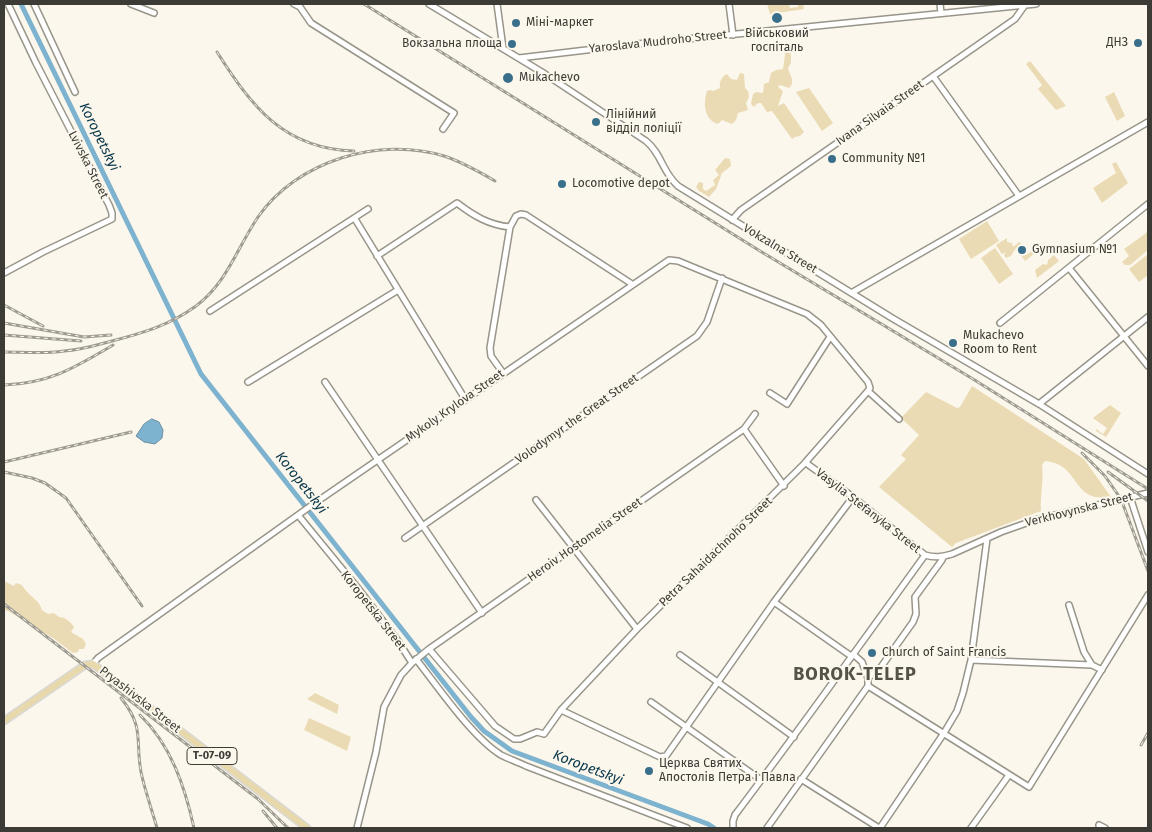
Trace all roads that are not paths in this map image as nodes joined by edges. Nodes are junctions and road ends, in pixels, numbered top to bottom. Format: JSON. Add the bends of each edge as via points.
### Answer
{"nodes":[{"id":1,"x":8,"y":4,"type":"edge"},
{"id":2,"x":131,"y":4,"type":"edge"},
{"id":3,"x":294,"y":4,"type":"edge"},
{"id":4,"x":429,"y":4,"type":"edge"},
{"id":5,"x":497,"y":4,"type":"edge"},
{"id":6,"x":729,"y":4,"type":"edge"},
{"id":7,"x":940,"y":4,"type":"edge"},
{"id":8,"x":1036,"y":4,"type":"edge"},
{"id":9,"x":37,"y":5,"type":"edge"},
{"id":10,"x":1025,"y":5,"type":"edge"},
{"id":11,"x":154,"y":13,"type":"dead end"},
{"id":12,"x":941,"y":13,"type":"junction"},
{"id":13,"x":733,"y":35,"type":"junction"},
{"id":14,"x":502,"y":48,"type":"junction"},
{"id":15,"x":519,"y":58,"type":"junction"},
{"id":16,"x":933,"y":76,"type":"junction"},
{"id":17,"x":75,"y":92,"type":"dead end"},
{"id":18,"x":1148,"y":122,"type":"edge"},
{"id":19,"x":443,"y":129,"type":"dead end"},
{"id":20,"x":1019,"y":196,"type":"junction"},
{"id":21,"x":1148,"y":204,"type":"edge"},
{"id":22,"x":368,"y":209,"type":"dead end"},
{"id":23,"x":355,"y":219,"type":"junction"},
{"id":24,"x":732,"y":220,"type":"junction"},
{"id":25,"x":510,"y":227,"type":"junction"},
{"id":26,"x":378,"y":256,"type":"junction"},
{"id":27,"x":1069,"y":268,"type":"junction"},
{"id":28,"x":4,"y":273,"type":"edge"},
{"id":29,"x":722,"y":278,"type":"junction"},
{"id":30,"x":632,"y":284,"type":"junction"},
{"id":31,"x":398,"y":290,"type":"junction"},
{"id":32,"x":853,"y":292,"type":"junction"},
{"id":33,"x":210,"y":311,"type":"dead end"},
{"id":34,"x":1148,"y":317,"type":"edge"},
{"id":35,"x":1000,"y":323,"type":"dead end"},
{"id":36,"x":1124,"y":336,"type":"junction"},
{"id":37,"x":830,"y":337,"type":"junction"},
{"id":38,"x":1148,"y":366,"type":"edge"},
{"id":39,"x":503,"y":373,"type":"junction"},
{"id":40,"x":248,"y":382,"type":"dead end"},
{"id":41,"x":325,"y":382,"type":"dead end"},
{"id":42,"x":868,"y":391,"type":"junction"},
{"id":43,"x":770,"y":393,"type":"dead end"},
{"id":44,"x":466,"y":398,"type":"junction"},
{"id":45,"x":1039,"y":404,"type":"junction"},
{"id":46,"x":755,"y":414,"type":"dead end"},
{"id":47,"x":899,"y":419,"type":"dead end"},
{"id":48,"x":744,"y":429,"type":"junction"},
{"id":49,"x":377,"y":460,"type":"junction"},
{"id":50,"x":806,"y":463,"type":"junction"},
{"id":51,"x":1148,"y":474,"type":"edge"},
{"id":52,"x":784,"y":486,"type":"junction"},
{"id":53,"x":1148,"y":493,"type":"edge"},
{"id":54,"x":853,"y":497,"type":"junction"},
{"id":55,"x":1130,"y":497,"type":"junction"},
{"id":56,"x":536,"y":500,"type":"dead end"},
{"id":57,"x":300,"y":514,"type":"junction"},
{"id":58,"x":422,"y":526,"type":"junction"},
{"id":59,"x":405,"y":538,"type":"dead end"},
{"id":60,"x":987,"y":539,"type":"junction"},
{"id":61,"x":573,"y":549,"type":"junction"},
{"id":62,"x":1148,"y":552,"type":"edge"},
{"id":63,"x":925,"y":555,"type":"junction"},
{"id":64,"x":943,"y":557,"type":"junction"},
{"id":65,"x":1148,"y":594,"type":"edge"},
{"id":66,"x":774,"y":602,"type":"junction"},
{"id":67,"x":1069,"y":605,"type":"dead end"},
{"id":68,"x":482,"y":613,"type":"junction"},
{"id":69,"x":637,"y":629,"type":"junction"},
{"id":70,"x":427,"y":650,"type":"junction"},
{"id":71,"x":680,"y":655,"type":"dead end"},
{"id":72,"x":852,"y":655,"type":"junction"},
{"id":73,"x":416,"y":659,"type":"junction"},
{"id":74,"x":971,"y":660,"type":"junction"},
{"id":75,"x":93,"y":664,"type":"junction"},
{"id":76,"x":1092,"y":665,"type":"junction"},
{"id":77,"x":1102,"y":670,"type":"junction"},
{"id":78,"x":868,"y":678,"type":"junction"},
{"id":79,"x":718,"y":683,"type":"junction"},
{"id":80,"x":868,"y":686,"type":"junction"},
{"id":81,"x":651,"y":702,"type":"dead end"},
{"id":82,"x":561,"y":710,"type":"junction"},
{"id":83,"x":4,"y":721,"type":"edge"},
{"id":84,"x":687,"y":728,"type":"junction"},
{"id":85,"x":944,"y":733,"type":"junction"},
{"id":86,"x":794,"y":737,"type":"junction"},
{"id":87,"x":1009,"y":775,"type":"junction"},
{"id":88,"x":761,"y":780,"type":"junction"},
{"id":89,"x":801,"y":780,"type":"junction"},
{"id":90,"x":1100,"y":825,"type":"dead end"},
{"id":91,"x":307,"y":828,"type":"edge"},
{"id":92,"x":357,"y":828,"type":"edge"},
{"id":93,"x":687,"y":828,"type":"edge"},
{"id":94,"x":733,"y":828,"type":"edge"},
{"id":95,"x":767,"y":828,"type":"edge"},
{"id":96,"x":879,"y":828,"type":"edge"},
{"id":97,"x":971,"y":828,"type":"edge"},
{"id":98,"x":1106,"y":828,"type":"edge"}],
"edges":[{"from":1,"to":28,"type":"street","name":"Lvivska Street","via":[[109,205],[112,219]]},
{"from":2,"to":11,"type":"street"},
{"from":3,"to":19,"type":"street","via":[[311,23],[454,113]]},
{"from":4,"to":14,"type":"street","name":"Vokzalna Street"},
{"from":5,"to":14,"type":"street"},
{"from":6,"to":13,"type":"street"},
{"from":7,"to":12,"type":"street"},
{"from":8,"to":10,"type":"street","name":"Yaroslava Mudroho Street"},
{"from":9,"to":17,"type":"street"},
{"from":10,"to":12,"type":"street","name":"Yaroslava Mudroho Street"},
{"from":10,"to":16,"type":"street","name":"Ivana Silvaia Street","via":[[1015,19]]},
{"from":12,"to":13,"type":"street","name":"Yaroslava Mudroho Street"},
{"from":13,"to":15,"type":"street","name":"Yaroslava Mudroho Street"},
{"from":14,"to":15,"type":"street","name":"Vokzalna Street"},
{"from":15,"to":24,"type":"street","name":"Vokzalna Street","via":[[646,141],[656,151],[674,182]]},
{"from":16,"to":20,"type":"street"},
{"from":16,"to":24,"type":"street","name":"Ivana Silvaia Street","via":[[741,210]]},
{"from":18,"to":20,"type":"street"},
{"from":20,"to":32,"type":"street"},
{"from":21,"to":27,"type":"street"},
{"from":22,"to":23,"type":"street"},
{"from":23,"to":26,"type":"street"},
{"from":23,"to":33,"type":"street"},
{"from":24,"to":32,"type":"street","name":"Vokzalna Street"},
{"from":25,"to":26,"type":"street","via":[[482,220],[457,203]]},
{"from":25,"to":30,"type":"street","via":[[516,216],[526,215]]},
{"from":25,"to":39,"type":"street","via":[[490,348],[491,356]]},
{"from":26,"to":31,"type":"street"},
{"from":27,"to":35,"type":"street"},
{"from":27,"to":36,"type":"street"},
{"from":29,"to":30,"type":"street","name":"Mykoly Krylova Street","via":[[669,260]]},
{"from":29,"to":37,"type":"street","name":"Mykoly Krylova Street","via":[[807,314]]},
{"from":29,"to":58,"type":"street","name":"Volodymyr the Great Street","via":[[707,322],[697,336]]},
{"from":30,"to":39,"type":"street","name":"Mykoly Krylova Street"},
{"from":31,"to":40,"type":"street"},
{"from":31,"to":44,"type":"street"},
{"from":32,"to":45,"type":"street","name":"Vokzalna Street"},
{"from":34,"to":36,"type":"street"},
{"from":36,"to":38,"type":"street"},
{"from":36,"to":45,"type":"street"},
{"from":37,"to":42,"type":"street","name":"Mykoly Krylova Street","via":[[868,382]]},
{"from":37,"to":43,"type":"street","via":[[787,404]]},
{"from":39,"to":44,"type":"street","name":"Mykoly Krylova Street"},
{"from":41,"to":49,"type":"street"},
{"from":42,"to":47,"type":"street","name":"Mykoly Krylova Street"},
{"from":42,"to":50,"type":"street","name":"Petra Sahaidachnoho Street"},
{"from":44,"to":49,"type":"street","name":"Mykoly Krylova Street"},
{"from":45,"to":51,"type":"street","name":"Vokzalna Street"},
{"from":46,"to":48,"type":"street","name":"Heroiv Hostomelia Street"},
{"from":48,"to":52,"type":"street"},
{"from":48,"to":61,"type":"street","name":"Heroiv Hostomelia Street"},
{"from":49,"to":57,"type":"street","name":"Mykoly Krylova Street"},
{"from":49,"to":58,"type":"street"},
{"from":50,"to":52,"type":"street","name":"Petra Sahaidachnoho Street"},
{"from":50,"to":54,"type":"street","name":"Vasylia Stefanyka Street"},
{"from":52,"to":69,"type":"street","name":"Petra Sahaidachnoho Street"},
{"from":53,"to":55,"type":"street","name":"Verkhovynska Street"},
{"from":54,"to":63,"type":"street","name":"Vasylia Stefanyka Street"},
{"from":54,"to":66,"type":"street"},
{"from":55,"to":60,"type":"street","name":"Verkhovynska Street","via":[[1053,514]]},
{"from":55,"to":62,"type":"street"},
{"from":56,"to":61,"type":"street"},
{"from":57,"to":73,"type":"street","name":"Koropetska Street","via":[[398,641]]},
{"from":57,"to":75,"type":"street","name":"Mykoly Krylova Street"},
{"from":58,"to":59,"type":"street","name":"Volodymyr the Great Street"},
{"from":58,"to":68,"type":"street"},
{"from":60,"to":64,"type":"street","name":"Vasylia Stefanyka Street"},
{"from":60,"to":74,"type":"street"},
{"from":61,"to":68,"type":"street","name":"Heroiv Hostomelia Street"},
{"from":61,"to":69,"type":"street"},
{"from":63,"to":64,"type":"street","name":"Vasylia Stefanyka Street"},
{"from":63,"to":72,"type":"street"},
{"from":64,"to":78,"type":"street","via":[[915,596],[913,622],[881,667]]},
{"from":65,"to":77,"type":"street"},
{"from":66,"to":72,"type":"street"},
{"from":66,"to":79,"type":"street"},
{"from":67,"to":76,"type":"street","via":[[1084,652]]},
{"from":68,"to":70,"type":"street","name":"Heroiv Hostomelia Street"},
{"from":69,"to":82,"type":"street","name":"Petra Sahaidachnoho Street"},
{"from":70,"to":73,"type":"street","name":"Heroiv Hostomelia Street"},
{"from":70,"to":82,"type":"street","name":"Petra Sahaidachnoho Street","via":[[490,721],[514,739],[537,732],[544,734]]},
{"from":71,"to":79,"type":"street"},
{"from":72,"to":78,"type":"street","via":[[862,662]]},
{"from":72,"to":86,"type":"street"},
{"from":73,"to":92,"type":"street","name":"Koropetska Street","via":[[401,675],[384,707]]},
{"from":73,"to":93,"type":"street","via":[[470,727],[501,754]]},
{"from":74,"to":76,"type":"street"},
{"from":74,"to":85,"type":"street","via":[[957,711]]},
{"from":75,"to":83,"type":"main road","name":"Mykoly Krylova Street","via":[[84,665]]},
{"from":75,"to":91,"type":"main road","name":"Pryashivska Street","number":"Т-07-09"},
{"from":76,"to":77,"type":"street"},
{"from":77,"to":87,"type":"street","via":[[1029,787]]},
{"from":78,"to":80,"type":"street"},
{"from":79,"to":84,"type":"street"},
{"from":79,"to":86,"type":"street"},
{"from":80,"to":85,"type":"street"},
{"from":80,"to":89,"type":"street"},
{"from":81,"to":84,"type":"street"},
{"from":82,"to":84,"type":"street","via":[[660,757],[669,754]]},
{"from":84,"to":88,"type":"street"},
{"from":85,"to":87,"type":"street"},
{"from":85,"to":96,"type":"street"},
{"from":86,"to":88,"type":"street"},
{"from":87,"to":97,"type":"street"},
{"from":88,"to":94,"type":"street","via":[[735,815]]},
{"from":89,"to":95,"type":"street"},
{"from":89,"to":96,"type":"street"},
{"from":90,"to":98,"type":"street"}]}
